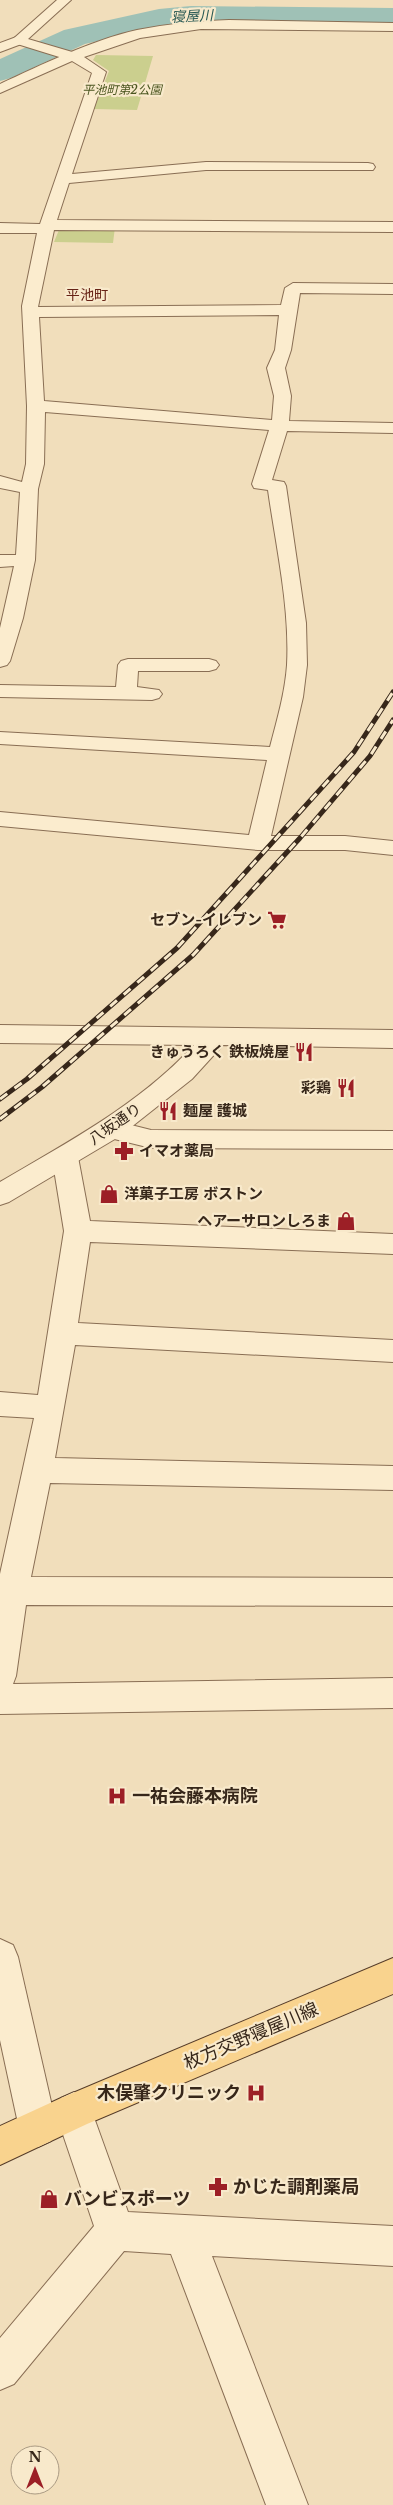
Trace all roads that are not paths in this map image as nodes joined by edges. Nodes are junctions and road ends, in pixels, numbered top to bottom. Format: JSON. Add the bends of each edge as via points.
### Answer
{"nodes":[{"id":1,"x":65,"y":0,"type":"edge"},
{"id":2,"x":393,"y":27,"type":"edge"},
{"id":3,"x":23,"y":41,"type":"junction"},
{"id":4,"x":0,"y":48,"type":"edge"},
{"id":5,"x":70,"y":55,"type":"junction"},
{"id":6,"x":0,"y":89,"type":"edge"},
{"id":7,"x":368,"y":167,"type":"dead end"},
{"id":8,"x":64,"y":180,"type":"junction"},
{"id":9,"x":46,"y":227,"type":"junction"},
{"id":10,"x":393,"y":227,"type":"edge"},
{"id":11,"x":0,"y":228,"type":"edge"},
{"id":12,"x":393,"y":289,"type":"edge"},
{"id":13,"x":288,"y":310,"type":"junction"},
{"id":14,"x":30,"y":312,"type":"junction"},
{"id":15,"x":36,"y":406,"type":"junction"},
{"id":16,"x":281,"y":426,"type":"junction"},
{"id":17,"x":393,"y":428,"type":"edge"},
{"id":18,"x":0,"y":482,"type":"edge"},
{"id":19,"x":29,"y":489,"type":"junction"},
{"id":20,"x":25,"y":560,"type":"junction"},
{"id":21,"x":0,"y":561,"type":"edge"},
{"id":22,"x":6,"y":618,"type":"edge"},
{"id":23,"x":0,"y":662,"type":"edge"},
{"id":24,"x":209,"y":665,"type":"dead end"},
{"id":25,"x":0,"y":691,"type":"edge"},
{"id":26,"x":126,"y":694,"type":"junction"},
{"id":27,"x":152,"y":694,"type":"dead end"},
{"id":28,"x":0,"y":738,"type":"edge"},
{"id":29,"x":278,"y":754,"type":"junction"},
{"id":30,"x":0,"y":819,"type":"edge"},
{"id":31,"x":258,"y":843,"type":"junction"},
{"id":32,"x":393,"y":848,"type":"edge"},
{"id":33,"x":0,"y":1034,"type":"edge"},
{"id":34,"x":217,"y":1036,"type":"junction"},
{"id":35,"x":393,"y":1039,"type":"edge"},
{"id":36,"x":111,"y":1129,"type":"junction"},
{"id":37,"x":393,"y":1140,"type":"edge"},
{"id":38,"x":65,"y":1157,"type":"junction"},
{"id":39,"x":0,"y":1195,"type":"edge"},
{"id":40,"x":78,"y":1231,"type":"junction"},
{"id":41,"x":393,"y":1244,"type":"edge"},
{"id":42,"x":63,"y":1333,"type":"junction"},
{"id":43,"x":393,"y":1351,"type":"edge"},
{"id":44,"x":0,"y":1404,"type":"edge"},
{"id":45,"x":51,"y":1408,"type":"junction"},
{"id":46,"x":40,"y":1470,"type":"junction"},
{"id":47,"x":393,"y":1478,"type":"edge"},
{"id":48,"x":12,"y":1592,"type":"junction"},
{"id":49,"x":393,"y":1592,"type":"edge"},
{"id":50,"x":0,"y":1676,"type":"edge"},
{"id":51,"x":393,"y":1694,"type":"edge"},
{"id":52,"x":0,"y":1699,"type":"edge"},
{"id":53,"x":0,"y":1957,"type":"edge"},
{"id":54,"x":393,"y":1976,"type":"edge"},
{"id":55,"x":74,"y":2111,"type":"junction"},
{"id":56,"x":38,"y":2128,"type":"junction"},
{"id":57,"x":0,"y":2146,"type":"edge"},
{"id":58,"x":115,"y":2231,"type":"junction"},
{"id":59,"x":184,"y":2235,"type":"junction"},
{"id":60,"x":393,"y":2246,"type":"edge"},
{"id":61,"x":0,"y":2370,"type":"edge"},
{"id":62,"x":287,"y":2505,"type":"edge"}],
"edges":[{"from":1,"to":3,"type":"street"},
{"from":2,"to":5,"type":"street","via":[[201,25],[138,34]]},
{"from":3,"to":4,"type":"street"},
{"from":3,"to":5,"type":"street"},
{"from":5,"to":6,"type":"street"},
{"from":5,"to":8,"type":"street","via":[[99,72]]},
{"from":7,"to":8,"type":"street","via":[[206,166]]},
{"from":8,"to":9,"type":"street"},
{"from":9,"to":10,"type":"street"},
{"from":9,"to":11,"type":"street"},
{"from":9,"to":14,"type":"street"},
{"from":12,"to":13,"type":"street","via":[[294,288]]},
{"from":13,"to":14,"type":"street"},
{"from":13,"to":16,"type":"street","via":[[283,350],[276,368],[281,378]]},
{"from":14,"to":15,"type":"street"},
{"from":15,"to":16,"type":"street"},
{"from":15,"to":19,"type":"street","via":[[35,464]]},
{"from":16,"to":17,"type":"street"},
{"from":16,"to":29,"type":"street","via":[[261,484],[277,486],[296,623],[297,664],[293,697]]},
{"from":18,"to":19,"type":"street"},
{"from":19,"to":20,"type":"street"},
{"from":20,"to":21,"type":"street"},
{"from":20,"to":22,"type":"street"},
{"from":22,"to":23,"type":"street"},
{"from":24,"to":26,"type":"street","via":[[167,656],[128,664]]},
{"from":25,"to":26,"type":"street"},
{"from":26,"to":27,"type":"street"},
{"from":28,"to":29,"type":"street"},
{"from":29,"to":31,"type":"street"},
{"from":30,"to":31,"type":"street"},
{"from":31,"to":32,"type":"street","via":[[346,843]]},
{"from":33,"to":34,"type":"street"},
{"from":34,"to":35,"type":"street"},
{"from":34,"to":36,"type":"street","name":"八坂通り","via":[[182,1073]]},
{"from":36,"to":37,"type":"street","via":[[151,1139]]},
{"from":36,"to":38,"type":"street","name":"八坂通り"},
{"from":38,"to":39,"type":"street","name":"八坂通り"},
{"from":38,"to":40,"type":"street"},
{"from":40,"to":41,"type":"street"},
{"from":40,"to":42,"type":"street"},
{"from":42,"to":43,"type":"street"},
{"from":42,"to":45,"type":"street"},
{"from":44,"to":45,"type":"street"},
{"from":45,"to":46,"type":"street"},
{"from":46,"to":47,"type":"street"},
{"from":46,"to":48,"type":"street"},
{"from":48,"to":49,"type":"street"},
{"from":48,"to":50,"type":"street"},
{"from":51,"to":52,"type":"street"},
{"from":53,"to":56,"type":"street"},
{"from":54,"to":55,"type":"main road","name":"枚方交野寝屋川線"},
{"from":55,"to":56,"type":"main road","name":"枚方交野寝屋川線"},
{"from":55,"to":58,"type":"street"},
{"from":56,"to":57,"type":"main road","name":"枚方交野寝屋川線"},
{"from":58,"to":59,"type":"street"},
{"from":58,"to":61,"type":"street"},
{"from":59,"to":60,"type":"street"},
{"from":59,"to":62,"type":"street"}]}
